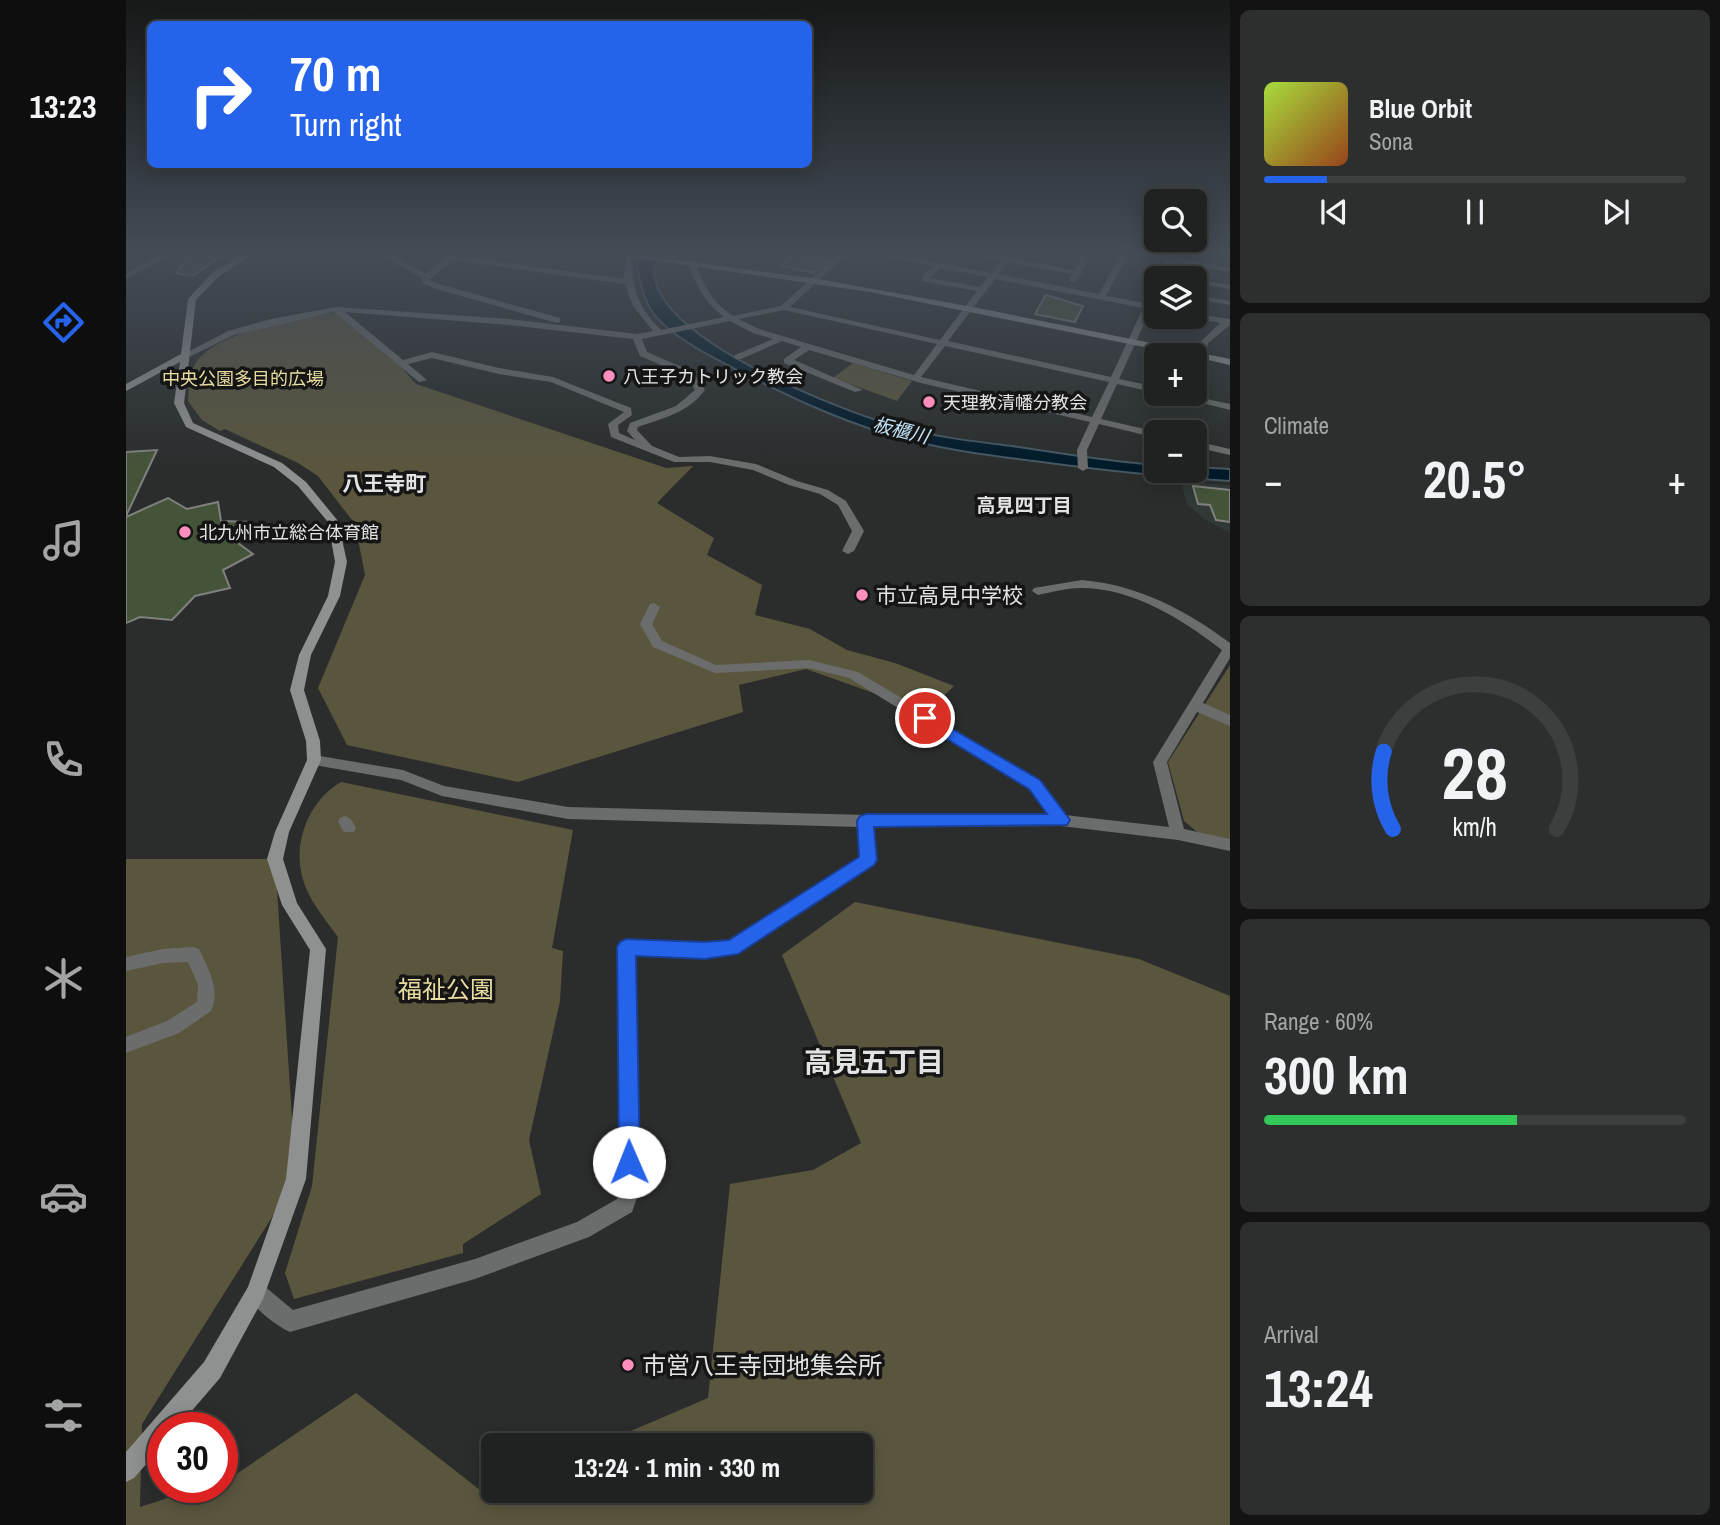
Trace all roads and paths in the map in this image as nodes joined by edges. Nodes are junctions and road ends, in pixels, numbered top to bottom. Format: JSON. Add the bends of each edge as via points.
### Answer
{"nodes":[{"id":1,"x":189,"y":324,"type":"edge"},
{"id":2,"x":264,"y":324,"type":"edge"},
{"id":3,"x":356,"y":324,"type":"edge"},
{"id":4,"x":525,"y":324,"type":"edge"},
{"id":5,"x":565,"y":324,"type":"edge"},
{"id":6,"x":653,"y":324,"type":"edge"},
{"id":7,"x":705,"y":324,"type":"edge"},
{"id":8,"x":741,"y":324,"type":"edge"},
{"id":9,"x":855,"y":324,"type":"edge"},
{"id":10,"x":956,"y":324,"type":"edge"},
{"id":11,"x":1046,"y":324,"type":"edge"},
{"id":12,"x":1138,"y":324,"type":"edge"},
{"id":13,"x":1226,"y":324,"type":"edge"},
{"id":14,"x":661,"y":333,"type":"junction"},
{"id":15,"x":602,"y":335,"type":"junction"},
{"id":16,"x":637,"y":337,"type":"junction"},
{"id":17,"x":780,"y":339,"type":"junction"},
{"id":18,"x":1131,"y":342,"type":"junction"},
{"id":19,"x":943,"y":343,"type":"junction"},
{"id":20,"x":1205,"y":343,"type":"edge"},
{"id":21,"x":1144,"y":345,"type":"edge"},
{"id":22,"x":807,"y":347,"type":"junction"},
{"id":23,"x":186,"y":355,"type":"junction"},
{"id":24,"x":1207,"y":357,"type":"edge"},
{"id":25,"x":738,"y":358,"type":"dead end"},
{"id":26,"x":1230,"y":362,"type":"edge"},
{"id":27,"x":403,"y":363,"type":"junction"},
{"id":28,"x":846,"y":366,"type":"junction"},
{"id":29,"x":828,"y":378,"type":"junction"},
{"id":30,"x":916,"y":378,"type":"junction"},
{"id":31,"x":422,"y":380,"type":"dead end"},
{"id":32,"x":1114,"y":381,"type":"junction"},
{"id":33,"x":1144,"y":387,"type":"edge"},
{"id":34,"x":126,"y":388,"type":"edge"},
{"id":35,"x":858,"y":390,"type":"dead end"},
{"id":36,"x":1207,"y":402,"type":"edge"},
{"id":37,"x":1230,"y":407,"type":"edge"},
{"id":38,"x":1096,"y":421,"type":"junction"},
{"id":39,"x":1144,"y":432,"type":"edge"},
{"id":40,"x":1207,"y":447,"type":"edge"},
{"id":41,"x":653,"y":451,"type":"junction"},
{"id":42,"x":1230,"y":452,"type":"edge"},
{"id":43,"x":1083,"y":468,"type":"dead end"},
{"id":44,"x":848,"y":551,"type":"dead end"},
{"id":45,"x":1038,"y":591,"type":"dead end"},
{"id":46,"x":654,"y":607,"type":"dead end"},
{"id":47,"x":1230,"y":649,"type":"edge"},
{"id":48,"x":1197,"y":706,"type":"junction"},
{"id":49,"x":1230,"y":721,"type":"edge"},
{"id":50,"x":314,"y":760,"type":"junction"},
{"id":51,"x":1061,"y":820,"type":"junction"},
{"id":52,"x":866,"y":821,"type":"junction"},
{"id":53,"x":1178,"y":834,"type":"junction"},
{"id":54,"x":1230,"y":845,"type":"edge"},
{"id":55,"x":126,"y":964,"type":"edge"},
{"id":56,"x":126,"y":1045,"type":"edge"},
{"id":57,"x":256,"y":1292,"type":"junction"},
{"id":58,"x":126,"y":1470,"type":"edge"}],
"edges":[{"from":1,"to":23,"type":"street"},
{"from":2,"to":23,"type":"street","via":[[231,333]]},
{"from":3,"to":27,"type":"street"},
{"from":4,"to":15,"type":"street"},
{"from":5,"to":15,"type":"street"},
{"from":6,"to":14,"type":"street"},
{"from":7,"to":14,"type":"street"},
{"from":8,"to":17,"type":"street"},
{"from":9,"to":19,"type":"street"},
{"from":10,"to":19,"type":"street"},
{"from":11,"to":18,"type":"street"},
{"from":12,"to":18,"type":"street"},
{"from":13,"to":20,"type":"street"},
{"from":14,"to":16,"type":"street"},
{"from":15,"to":16,"type":"street"},
{"from":16,"to":41,"type":"street","via":[[643,354],[690,374],[700,390],[685,405],[633,425],[632,431]]},
{"from":17,"to":22,"type":"street"},
{"from":17,"to":25,"type":"street"},
{"from":18,"to":21,"type":"street"},
{"from":18,"to":32,"type":"street"},
{"from":19,"to":30,"type":"street"},
{"from":19,"to":32,"type":"street"},
{"from":22,"to":28,"type":"street"},
{"from":22,"to":29,"type":"street","via":[[787,361]]},
{"from":23,"to":34,"type":"street"},
{"from":23,"to":50,"type":"street","via":[[179,403],[189,425],[278,465],[302,484],[333,522],[341,562],[334,596],[305,655],[297,690],[313,741]]},
{"from":24,"to":26,"type":"street"},
{"from":27,"to":31,"type":"street"},
{"from":27,"to":41,"type":"street","via":[[432,355],[553,380],[628,410],[613,424],[614,435]]},
{"from":28,"to":29,"type":"street"},
{"from":28,"to":30,"type":"street"},
{"from":29,"to":35,"type":"street"},
{"from":30,"to":38,"type":"street"},
{"from":32,"to":33,"type":"street"},
{"from":32,"to":38,"type":"street"},
{"from":36,"to":37,"type":"street"},
{"from":38,"to":39,"type":"street"},
{"from":38,"to":43,"type":"street","via":[[1082,450]]},
{"from":40,"to":42,"type":"street"},
{"from":41,"to":44,"type":"street","via":[[678,460],[710,459],[756,467],[824,492],[842,502],[858,531]]},
{"from":45,"to":47,"type":"street","via":[[1081,584],[1134,594],[1207,631]]},
{"from":46,"to":51,"type":"street","via":[[646,624],[657,644],[715,669],[808,664],[853,675],[1034,785]]},
{"from":47,"to":48,"type":"street"},
{"from":48,"to":49,"type":"street"},
{"from":48,"to":53,"type":"street","via":[[1160,762]]},
{"from":50,"to":52,"type":"street","via":[[403,775],[442,791],[568,813]]},
{"from":50,"to":57,"type":"street","via":[[275,859],[290,905],[318,948],[296,1179]]},
{"from":51,"to":52,"type":"street"},
{"from":51,"to":53,"type":"street"},
{"from":52,"to":57,"type":"street","via":[[868,860],[732,948],[626,947],[630,1189],[625,1205],[582,1230],[475,1269],[290,1321]]},
{"from":53,"to":54,"type":"street"},
{"from":55,"to":56,"type":"street","via":[[193,954],[205,985],[205,1006],[173,1027]]},
{"from":57,"to":58,"type":"street","via":[[212,1370]]}]}
